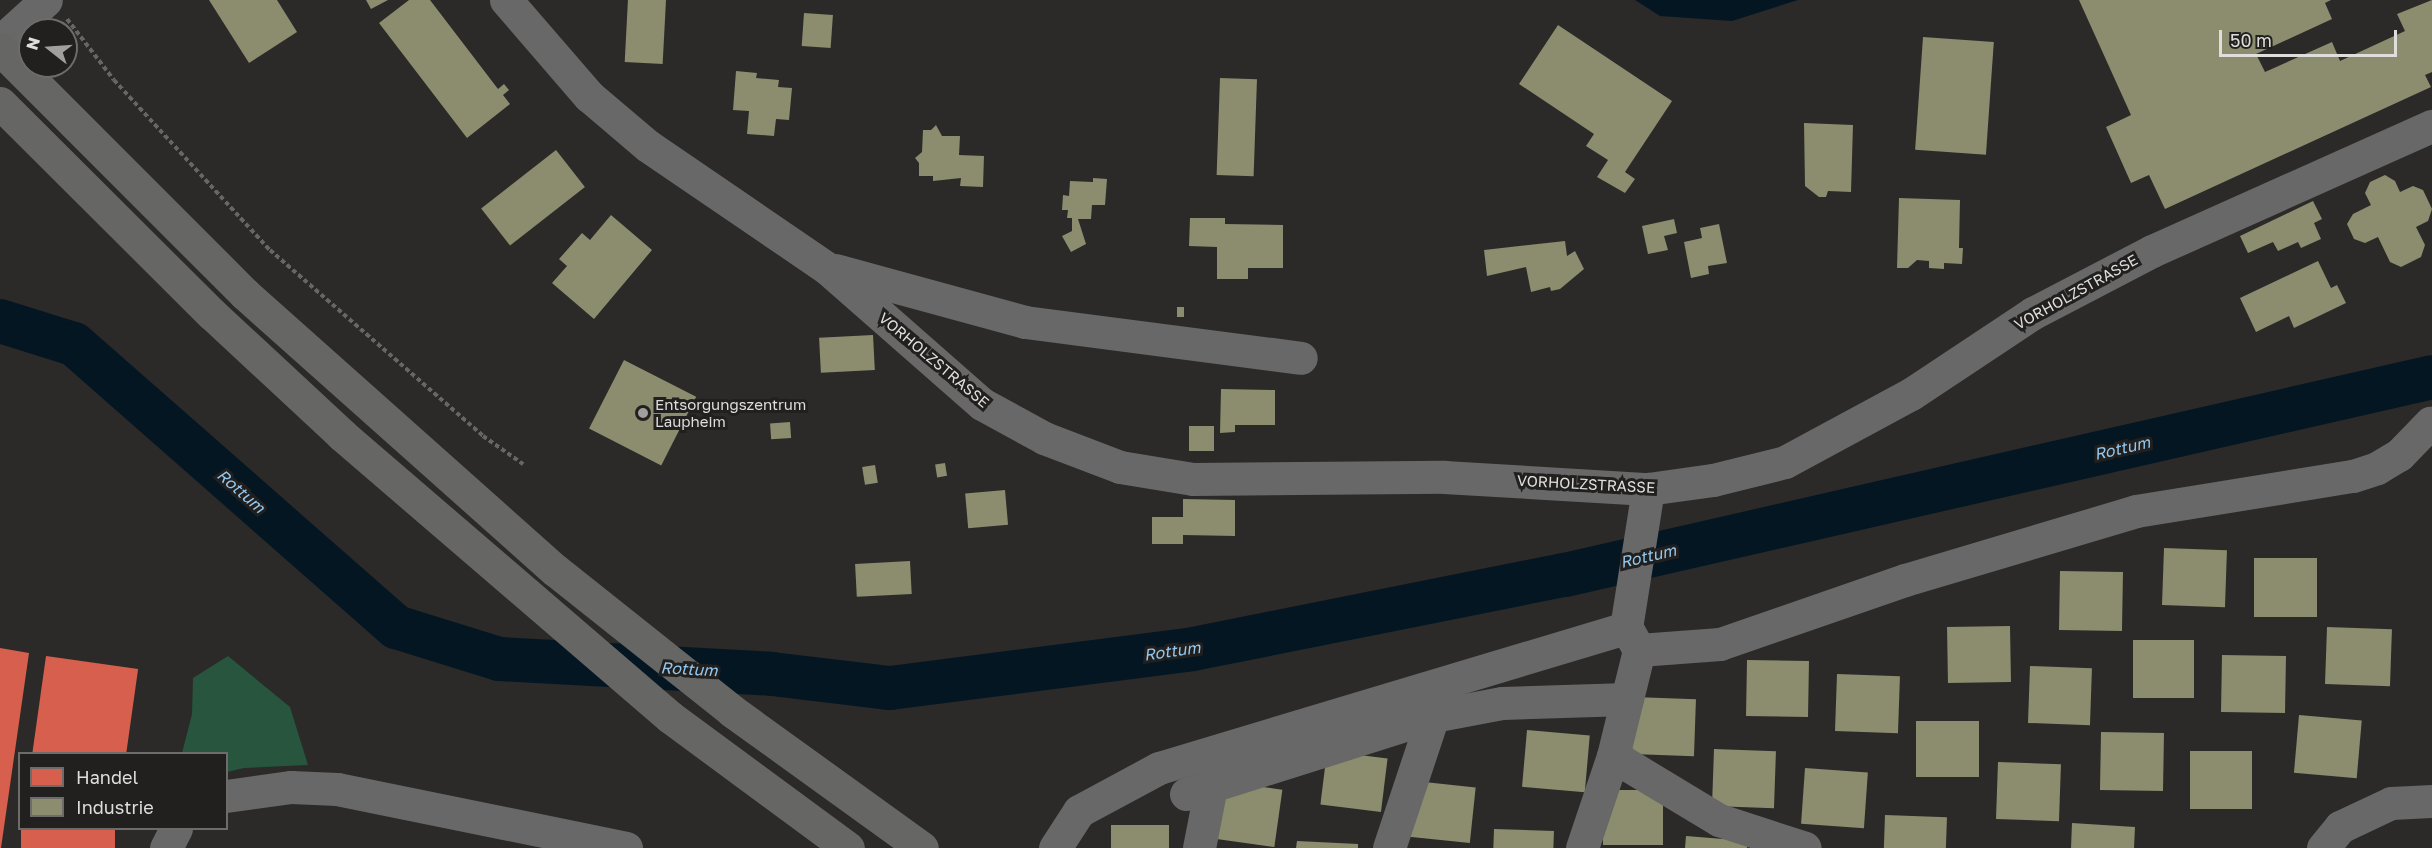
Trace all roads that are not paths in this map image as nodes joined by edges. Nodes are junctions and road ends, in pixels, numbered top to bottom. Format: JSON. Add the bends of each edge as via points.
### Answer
{"nodes":[{"id":1,"x":506,"y":0,"type":"edge"},
{"id":2,"x":56,"y":9,"type":"edge"},
{"id":3,"x":6,"y":53,"type":"edge"},
{"id":4,"x":0,"y":103,"type":"edge"},
{"id":5,"x":2432,"y":126,"type":"edge"},
{"id":6,"x":827,"y":268,"type":"junction"},
{"id":7,"x":1301,"y":358,"type":"dead end"},
{"id":8,"x":2430,"y":423,"type":"dead end"},
{"id":9,"x":1648,"y":489,"type":"junction"},
{"id":10,"x":1633,"y":639,"type":"junction"},
{"id":11,"x":1627,"y":699,"type":"junction"},
{"id":12,"x":1433,"y":716,"type":"junction"},
{"id":13,"x":1613,"y":756,"type":"junction"},
{"id":14,"x":228,"y":796,"type":"edge"},
{"id":15,"x":2432,"y":801,"type":"edge"},
{"id":16,"x":175,"y":830,"type":"edge"},
{"id":17,"x":166,"y":848,"type":"edge"},
{"id":18,"x":626,"y":848,"type":"edge"},
{"id":19,"x":848,"y":848,"type":"edge"},
{"id":20,"x":922,"y":848,"type":"edge"},
{"id":21,"x":1056,"y":848,"type":"edge"},
{"id":22,"x":1199,"y":848,"type":"edge"},
{"id":23,"x":1389,"y":848,"type":"edge"},
{"id":24,"x":1582,"y":848,"type":"edge"},
{"id":25,"x":1805,"y":848,"type":"edge"},
{"id":26,"x":2323,"y":848,"type":"edge"}],
"edges":[{"from":1,"to":6,"type":"street","name":"VORHOLZSTRASSE","via":[[589,96],[648,146]]},
{"from":2,"to":3,"type":"street"},
{"from":3,"to":20,"type":"highway","via":[[245,294],[555,570],[732,711]]},
{"from":4,"to":19,"type":"highway","via":[[212,314],[333,427],[670,717]]},
{"from":5,"to":9,"type":"street","name":"VORHOLZSTRASSE","via":[[2152,251],[2033,313],[1911,394],[1785,462],[1713,480]]},
{"from":6,"to":7,"type":"street","name":"VORHOLZSTRASSE","via":[[1025,322]]},
{"from":6,"to":9,"type":"street","name":"VORHOLZSTRASSE","via":[[982,404],[1044,438],[1120,466],[1192,478],[1444,477]]},
{"from":8,"to":10,"type":"street","via":[[2399,455],[2378,468],[2353,476],[2136,510],[1905,580],[1720,644]]},
{"from":9,"to":10,"type":"street","via":[[1632,593]]},
{"from":10,"to":11,"type":"street"},
{"from":10,"to":21,"type":"street","via":[[1159,768],[1079,811]]},
{"from":11,"to":12,"type":"street","via":[[1502,703]]},
{"from":11,"to":13,"type":"street"},
{"from":12,"to":22,"type":"street","via":[[1199,790]]},
{"from":12,"to":23,"type":"street"},
{"from":13,"to":24,"type":"street"},
{"from":13,"to":25,"type":"street","via":[[1719,820]]},
{"from":14,"to":18,"type":"street","via":[[291,787],[337,789]]},
{"from":15,"to":26,"type":"street","via":[[2391,803],[2340,827]]},
{"from":16,"to":17,"type":"street"}]}
